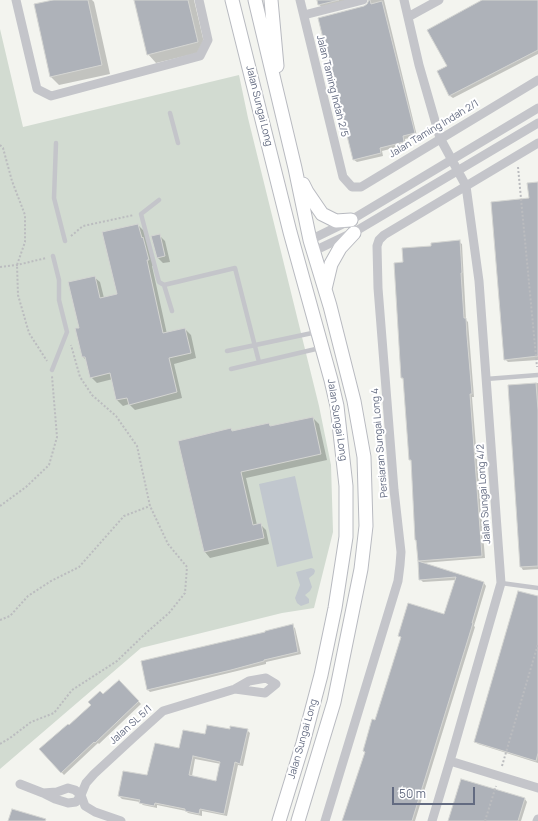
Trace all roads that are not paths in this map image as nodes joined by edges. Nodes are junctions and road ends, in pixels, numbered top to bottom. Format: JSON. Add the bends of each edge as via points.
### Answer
{"nodes":[{"id":1,"x":16,"y":0,"type":"edge"},
{"id":2,"x":199,"y":0,"type":"edge"},
{"id":3,"x":232,"y":0,"type":"edge"},
{"id":4,"x":255,"y":0,"type":"edge"},
{"id":5,"x":271,"y":0,"type":"edge"},
{"id":6,"x":300,"y":0,"type":"edge"},
{"id":7,"x":363,"y":0,"type":"edge"},
{"id":8,"x":404,"y":0,"type":"edge"},
{"id":9,"x":439,"y":0,"type":"edge"},
{"id":10,"x":304,"y":15,"type":"junction"},
{"id":11,"x":408,"y":17,"type":"junction"},
{"id":12,"x":538,"y":80,"type":"edge"},
{"id":13,"x":538,"y":108,"type":"edge"},
{"id":14,"x":170,"y":114,"type":"dead end"},
{"id":15,"x":282,"y":114,"type":"junction"},
{"id":16,"x":538,"y":124,"type":"edge"},
{"id":17,"x":440,"y":138,"type":"junction"},
{"id":18,"x":178,"y":143,"type":"dead end"},
{"id":19,"x":538,"y":143,"type":"edge"},
{"id":20,"x":56,"y":144,"type":"dead end"},
{"id":21,"x":451,"y":160,"type":"junction"},
{"id":22,"x":295,"y":168,"type":"junction"},
{"id":23,"x":458,"y":172,"type":"junction"},
{"id":24,"x":343,"y":177,"type":"joint"},
{"id":25,"x":466,"y":186,"type":"junction"},
{"id":26,"x":159,"y":200,"type":"dead end"},
{"id":27,"x":352,"y":226,"type":"junction"},
{"id":28,"x":290,"y":232,"type":"junction"},
{"id":29,"x":65,"y":241,"type":"dead end"},
{"id":30,"x":309,"y":246,"type":"junction"},
{"id":31,"x":53,"y":256,"type":"dead end"},
{"id":32,"x":299,"y":262,"type":"junction"},
{"id":33,"x":164,"y":285,"type":"junction"},
{"id":34,"x":325,"y":291,"type":"junction"},
{"id":35,"x":172,"y":311,"type":"dead end"},
{"id":36,"x":333,"y":320,"type":"junction"},
{"id":37,"x":323,"y":339,"type":"junction"},
{"id":38,"x":255,"y":345,"type":"junction"},
{"id":39,"x":227,"y":351,"type":"dead end"},
{"id":40,"x":342,"y":353,"type":"junction"},
{"id":41,"x":259,"y":362,"type":"junction"},
{"id":42,"x":231,"y":369,"type":"dead end"},
{"id":43,"x":52,"y":370,"type":"road end"},
{"id":44,"x":538,"y":375,"type":"edge"},
{"id":45,"x":486,"y":379,"type":"junction"},
{"id":46,"x":501,"y":583,"type":"junction"},
{"id":47,"x":538,"y":588,"type":"edge"},
{"id":48,"x":235,"y":689,"type":"dead end"},
{"id":49,"x":450,"y":760,"type":"junction"},
{"id":50,"x":20,"y":784,"type":"dead end"},
{"id":51,"x":538,"y":788,"type":"edge"},
{"id":52,"x":43,"y":793,"type":"junction"},
{"id":53,"x":81,"y":795,"type":"junction"},
{"id":54,"x":121,"y":821,"type":"edge"},
{"id":55,"x":279,"y":821,"type":"edge"},
{"id":56,"x":298,"y":821,"type":"edge"},
{"id":57,"x":325,"y":821,"type":"edge"},
{"id":58,"x":432,"y":821,"type":"edge"}],
"edges":[{"from":1,"to":2,"type":"street","via":[[37,89],[51,96],[200,56],[208,40]]},
{"from":3,"to":28,"type":"street","name":"Jalan Sungai Long"},
{"from":4,"to":15,"type":"street","name":"Jalan Sungai Long"},
{"from":5,"to":15,"type":"street"},
{"from":6,"to":10,"type":"street","name":"Jalan Taming Indah 2/5"},
{"from":7,"to":10,"type":"street"},
{"from":8,"to":11,"type":"street","name":"Jalan Sungai Long 4/2"},
{"from":9,"to":11,"type":"street"},
{"from":10,"to":24,"type":"street","name":"Jalan Taming Indah 2/5"},
{"from":11,"to":17,"type":"street","name":"Jalan Sungai Long 4/2"},
{"from":12,"to":17,"type":"street","name":"Jalan Taming Indah 2/1"},
{"from":13,"to":21,"type":"street"},
{"from":14,"to":18,"type":"lane"},
{"from":15,"to":22,"type":"street","name":"Jalan Sungai Long"},
{"from":16,"to":23,"type":"street"},
{"from":17,"to":21,"type":"street","name":"Jalan Sungai Long 4/2"},
{"from":17,"to":24,"type":"street","name":"Jalan Taming Indah 2/1","via":[[361,187],[352,187]]},
{"from":19,"to":25,"type":"street","name":"Persiaran Sungai Long 4"},
{"from":20,"to":29,"type":"lane","via":[[54,198]]},
{"from":21,"to":23,"type":"street","name":"Jalan Sungai Long 4/2"},
{"from":21,"to":27,"type":"street"},
{"from":22,"to":27,"type":"street","via":[[322,214]]},
{"from":22,"to":30,"type":"street","name":"Jalan Sungai Long"},
{"from":23,"to":25,"type":"street","name":"Jalan Sungai Long 4/2"},
{"from":23,"to":27,"type":"street"},
{"from":25,"to":45,"type":"street","name":"Jalan Sungai Long 4/2","via":[[479,281]]},
{"from":25,"to":57,"type":"street","name":"Persiaran Sungai Long 4","via":[[384,235],[377,246],[378,288],[401,552],[400,565],[398,581]]},
{"from":26,"to":33,"type":"lane","via":[[141,214],[159,282]]},
{"from":27,"to":30,"type":"street"},
{"from":27,"to":34,"type":"street","via":[[331,264]]},
{"from":28,"to":30,"type":"street"},
{"from":28,"to":32,"type":"street","name":"Jalan Sungai Long"},
{"from":30,"to":32,"type":"street"},
{"from":30,"to":34,"type":"street","name":"Jalan Sungai Long"},
{"from":31,"to":43,"type":"lane","via":[[59,280],[59,300],[67,332]]},
{"from":32,"to":37,"type":"street","name":"Jalan Sungai Long"},
{"from":33,"to":35,"type":"lane"},
{"from":33,"to":38,"type":"lane","via":[[235,268]]},
{"from":34,"to":36,"type":"street","name":"Jalan Sungai Long"},
{"from":36,"to":37,"type":"street","via":[[332,329]]},
{"from":36,"to":40,"type":"street","name":"Jalan Sungai Long"},
{"from":37,"to":38,"type":"lane"},
{"from":37,"to":40,"type":"street"},
{"from":37,"to":41,"type":"lane"},
{"from":37,"to":55,"type":"street","name":"Jalan Sungai Long","via":[[337,406],[346,486],[346,537],[322,675]]},
{"from":38,"to":39,"type":"lane"},
{"from":38,"to":41,"type":"lane"},
{"from":40,"to":56,"type":"street","name":"Jalan Sungai Long","via":[[364,457],[366,526],[361,569],[334,702]]},
{"from":41,"to":42,"type":"lane"},
{"from":44,"to":45,"type":"lane"},
{"from":45,"to":46,"type":"street","name":"Jalan Sungai Long 4/2"},
{"from":46,"to":47,"type":"lane"},
{"from":46,"to":49,"type":"street","name":"Jalan Sungai Long 4/2"},
{"from":48,"to":53,"type":"street","name":"Jalan SL 5/1","via":[[163,711],[94,774],[86,783]]},
{"from":49,"to":51,"type":"street"},
{"from":49,"to":58,"type":"street","name":"Jalan Sungai Long 4/2"},
{"from":50,"to":52,"type":"street"},
{"from":52,"to":53,"type":"street","via":[[68,788]]},
{"from":52,"to":53,"type":"street","via":[[68,803],[76,802]]},
{"from":53,"to":54,"type":"street","via":[[85,806]]}]}
